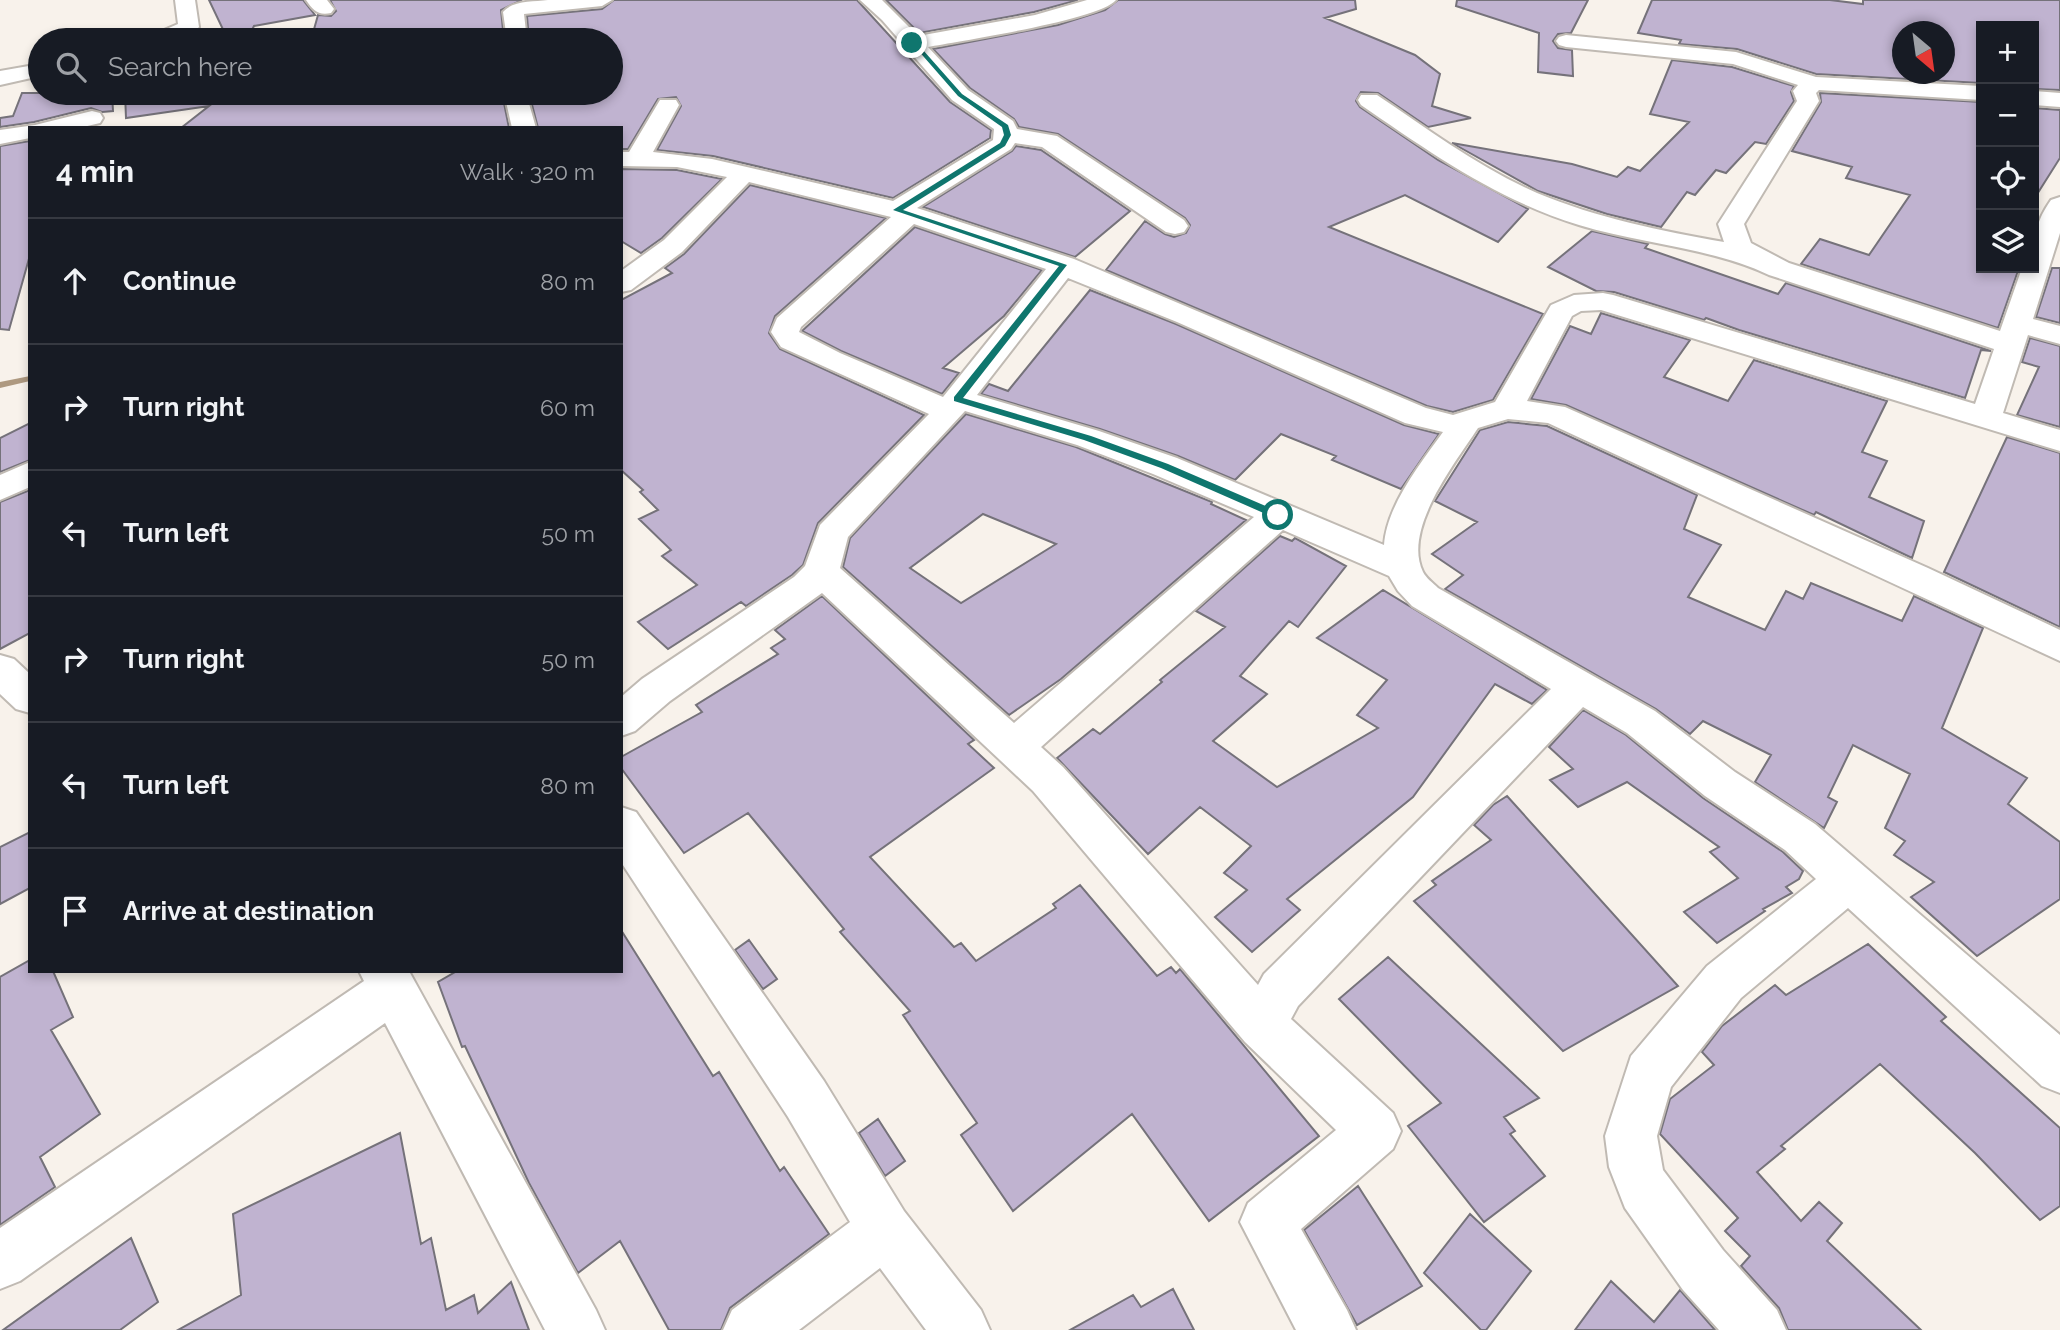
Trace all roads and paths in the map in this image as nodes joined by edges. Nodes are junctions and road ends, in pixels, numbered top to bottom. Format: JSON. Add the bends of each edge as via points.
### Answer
{"nodes":[{"id":1,"x":185,"y":0,"type":"edge"},
{"id":2,"x":603,"y":0,"type":"edge"},
{"id":3,"x":870,"y":0,"type":"edge"},
{"id":4,"x":1029,"y":0,"type":"edge"},
{"id":5,"x":1106,"y":0,"type":"edge"},
{"id":6,"x":517,"y":4,"type":"edge"},
{"id":7,"x":1059,"y":14,"type":"junction"},
{"id":8,"x":187,"y":28,"type":"edge"},
{"id":9,"x":515,"y":28,"type":"edge"},
{"id":10,"x":1566,"y":41,"type":"dead end"},
{"id":11,"x":912,"y":43,"type":"junction"},
{"id":12,"x":28,"y":72,"type":"edge"},
{"id":13,"x":0,"y":78,"type":"edge"},
{"id":14,"x":1814,"y":83,"type":"junction"},
{"id":15,"x":1976,"y":93,"type":"edge"},
{"id":16,"x":2039,"y":98,"type":"edge"},
{"id":17,"x":1369,"y":100,"type":"dead end"},
{"id":18,"x":2060,"y":100,"type":"edge"},
{"id":19,"x":92,"y":105,"type":"edge"},
{"id":20,"x":517,"y":105,"type":"edge"},
{"id":21,"x":668,"y":105,"type":"dead end"},
{"id":22,"x":100,"y":123,"type":"edge"},
{"id":23,"x":67,"y":126,"type":"edge"},
{"id":24,"x":523,"y":126,"type":"edge"},
{"id":25,"x":28,"y":131,"type":"edge"},
{"id":26,"x":1007,"y":135,"type":"junction"},
{"id":27,"x":0,"y":137,"type":"edge"},
{"id":28,"x":629,"y":159,"type":"edge"},
{"id":29,"x":743,"y":174,"type":"junction"},
{"id":30,"x":2060,"y":205,"type":"edge"},
{"id":31,"x":903,"y":212,"type":"junction"},
{"id":32,"x":1175,"y":226,"type":"dead end"},
{"id":33,"x":1750,"y":255,"type":"junction"},
{"id":34,"x":1063,"y":265,"type":"junction"},
{"id":35,"x":623,"y":283,"type":"edge"},
{"id":36,"x":2013,"y":333,"type":"junction"},
{"id":37,"x":2060,"y":335,"type":"edge"},
{"id":38,"x":952,"y":405,"type":"junction"},
{"id":39,"x":1507,"y":409,"type":"junction"},
{"id":40,"x":1986,"y":417,"type":"junction"},
{"id":41,"x":1466,"y":422,"type":"junction"},
{"id":42,"x":2060,"y":441,"type":"edge"},
{"id":43,"x":28,"y":474,"type":"edge"},
{"id":44,"x":0,"y":489,"type":"edge"},
{"id":45,"x":1278,"y":515,"type":"junction"},
{"id":46,"x":1404,"y":568,"type":"junction"},
{"id":47,"x":821,"y":571,"type":"junction"},
{"id":48,"x":2060,"y":647,"type":"edge"},
{"id":49,"x":0,"y":670,"type":"edge"},
{"id":50,"x":1579,"y":686,"type":"junction"},
{"id":51,"x":28,"y":696,"type":"edge"},
{"id":52,"x":623,"y":718,"type":"edge"},
{"id":53,"x":1014,"y":747,"type":"junction"},
{"id":54,"x":623,"y":828,"type":"edge"},
{"id":55,"x":1848,"y":880,"type":"junction"},
{"id":56,"x":388,"y":980,"type":"edge"},
{"id":57,"x":1262,"y":1025,"type":"junction"},
{"id":58,"x":2060,"y":1068,"type":"edge"},
{"id":59,"x":885,"y":1230,"type":"junction"},
{"id":60,"x":0,"y":1261,"type":"edge"},
{"id":61,"x":576,"y":1330,"type":"edge"},
{"id":62,"x":752,"y":1330,"type":"edge"},
{"id":63,"x":961,"y":1330,"type":"edge"},
{"id":64,"x":1328,"y":1330,"type":"edge"},
{"id":65,"x":1757,"y":1330,"type":"edge"}],
"edges":[{"from":1,"to":8,"type":"street"},
{"from":2,"to":6,"type":"street"},
{"from":3,"to":11,"type":"street"},
{"from":4,"to":7,"type":"street"},
{"from":5,"to":7,"type":"street"},
{"from":6,"to":9,"type":"street"},
{"from":7,"to":11,"type":"street"},
{"from":10,"to":14,"type":"street","via":[[1736,58]]},
{"from":11,"to":26,"type":"street","via":[[960,95],[1005,126]]},
{"from":12,"to":13,"type":"street"},
{"from":14,"to":15,"type":"street"},
{"from":14,"to":33,"type":"street","via":[[1804,91],[1808,101],[1731,224],[1735,242]]},
{"from":16,"to":18,"type":"street"},
{"from":17,"to":33,"type":"street","via":[[1469,168],[1523,195],[1578,215]]},
{"from":19,"to":22,"type":"street","via":[[90,111]]},
{"from":20,"to":24,"type":"street"},
{"from":21,"to":28,"type":"street"},
{"from":22,"to":23,"type":"street"},
{"from":25,"to":27,"type":"street"},
{"from":26,"to":31,"type":"street","via":[[1003,144]]},
{"from":26,"to":32,"type":"street","via":[[1049,141]]},
{"from":28,"to":29,"type":"street","via":[[682,161]]},
{"from":29,"to":31,"type":"street"},
{"from":29,"to":35,"type":"street","via":[[673,246]]},
{"from":30,"to":36,"type":"street"},
{"from":31,"to":34,"type":"street"},
{"from":31,"to":38,"type":"street","via":[[787,324],[785,332],[791,341],[816,353]]},
{"from":33,"to":36,"type":"street","via":[[1779,269]]},
{"from":34,"to":38,"type":"street"},
{"from":34,"to":41,"type":"street","via":[[1416,416],[1443,425]]},
{"from":36,"to":37,"type":"street"},
{"from":36,"to":40,"type":"street"},
{"from":38,"to":45,"type":"street","via":[[1087,438]]},
{"from":38,"to":47,"type":"street","via":[[832,533]]},
{"from":39,"to":40,"type":"street","via":[[1561,311],[1574,303],[1603,301]]},
{"from":39,"to":41,"type":"street"},
{"from":39,"to":48,"type":"street","via":[[1554,414]]},
{"from":40,"to":42,"type":"street"},
{"from":41,"to":46,"type":"street","via":[[1408,514],[1399,549]]},
{"from":43,"to":44,"type":"street"},
{"from":45,"to":46,"type":"street"},
{"from":45,"to":53,"type":"street"},
{"from":46,"to":50,"type":"street","via":[[1425,597]]},
{"from":47,"to":52,"type":"street","via":[[807,586],[656,690]]},
{"from":47,"to":53,"type":"street"},
{"from":49,"to":51,"type":"street"},
{"from":50,"to":55,"type":"street","via":[[1641,722],[1720,784],[1800,837]]},
{"from":50,"to":57,"type":"street","via":[[1281,990]]},
{"from":53,"to":57,"type":"street","via":[[1048,779]]},
{"from":54,"to":59,"type":"street","via":[[806,1099]]},
{"from":55,"to":58,"type":"street"},
{"from":55,"to":65,"type":"street","via":[[1724,982],[1649,1074],[1631,1136],[1635,1167],[1644,1189],[1703,1270]]},
{"from":56,"to":60,"type":"street"},
{"from":56,"to":61,"type":"street"},
{"from":57,"to":64,"type":"street","via":[[1375,1131],[1267,1222]]},
{"from":59,"to":62,"type":"street"},
{"from":59,"to":63,"type":"street"}]}
